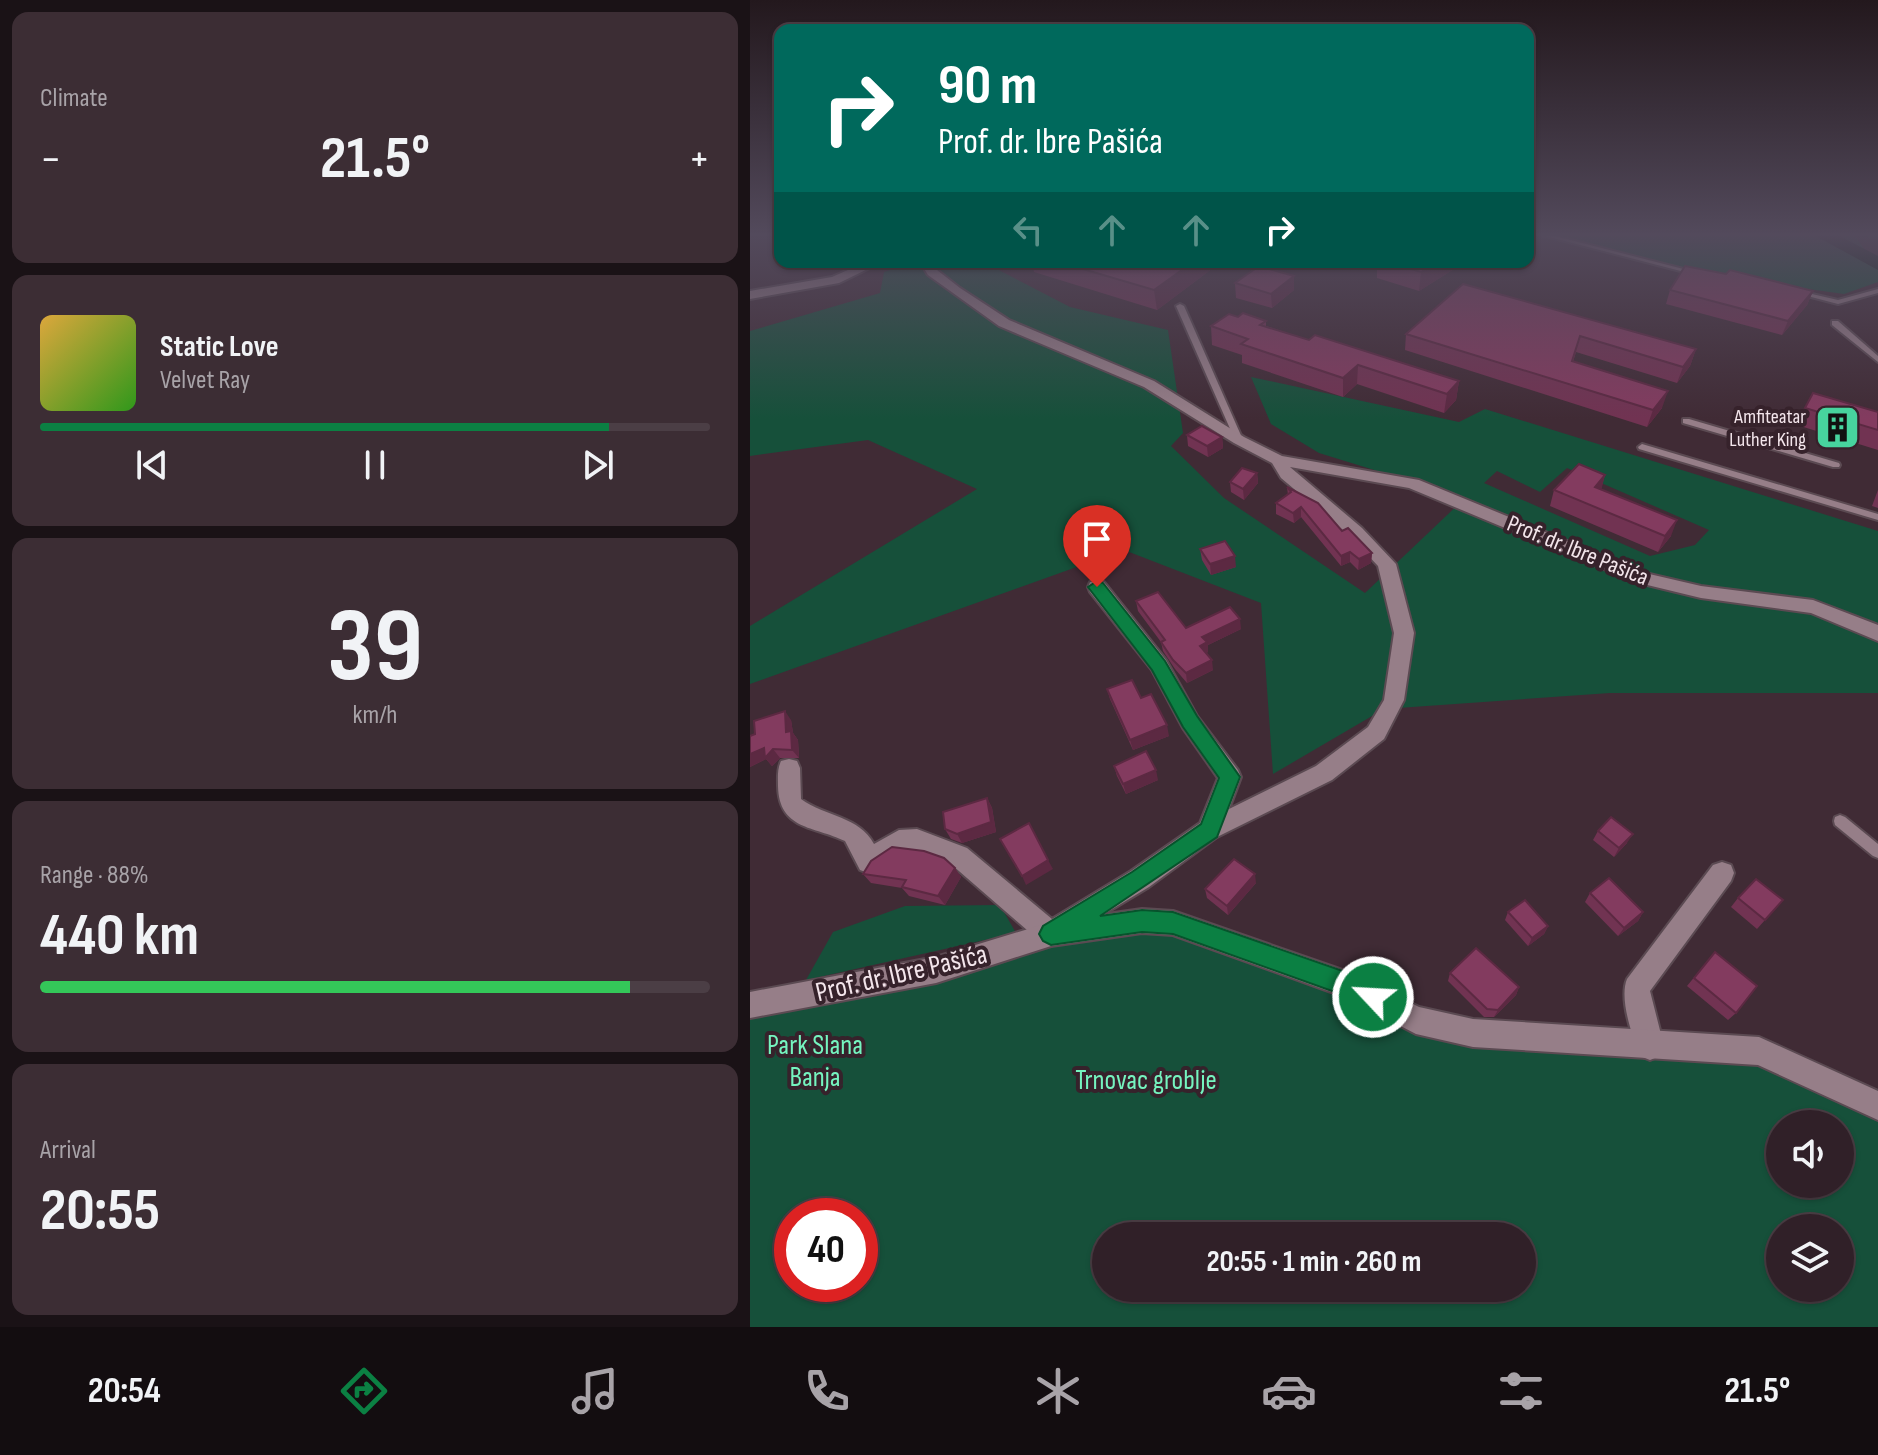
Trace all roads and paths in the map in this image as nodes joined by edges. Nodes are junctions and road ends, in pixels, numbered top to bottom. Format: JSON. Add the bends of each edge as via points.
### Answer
{"nodes":[{"id":1,"x":963,"y":296,"type":"edge"},
{"id":2,"x":1812,"y":296,"type":"edge"},
{"id":3,"x":1860,"y":296,"type":"edge"},
{"id":4,"x":1180,"y":306,"type":"dead end"},
{"id":5,"x":1835,"y":323,"type":"dead end"},
{"id":6,"x":1878,"y":360,"type":"edge"},
{"id":7,"x":1686,"y":421,"type":"dead end"},
{"id":8,"x":1239,"y":440,"type":"junction"},
{"id":9,"x":1642,"y":447,"type":"dead end"},
{"id":10,"x":1278,"y":460,"type":"junction"},
{"id":11,"x":1836,"y":465,"type":"dead end"},
{"id":12,"x":1878,"y":517,"type":"edge"},
{"id":13,"x":1097,"y":587,"type":"dead end"},
{"id":14,"x":1878,"y":634,"type":"edge"},
{"id":15,"x":789,"y":768,"type":"dead end"},
{"id":16,"x":1840,"y":821,"type":"dead end"},
{"id":17,"x":1209,"y":830,"type":"junction"},
{"id":18,"x":1878,"y":852,"type":"edge"},
{"id":19,"x":1722,"y":873,"type":"dead end"},
{"id":20,"x":1051,"y":934,"type":"junction"},
{"id":21,"x":750,"y":1005,"type":"edge"},
{"id":22,"x":1650,"y":1046,"type":"junction"},
{"id":23,"x":1878,"y":1106,"type":"edge"}],
"edges":[{"from":1,"to":8,"type":"street","name":"Prof. dr. Ibre Pašića","via":[[1004,323],[1149,384]]},
{"from":2,"to":3,"type":"lane","via":[[1838,302]]},
{"from":4,"to":8,"type":"lane"},
{"from":5,"to":6,"type":"lane"},
{"from":7,"to":11,"type":"lane"},
{"from":8,"to":10,"type":"street","name":"Prof. dr. Ibre Pašića"},
{"from":9,"to":12,"type":"lane"},
{"from":10,"to":14,"type":"street","name":"Prof. dr. Ibre Pašića","via":[[1413,484],[1641,578],[1813,607]]},
{"from":10,"to":17,"type":"street","name":"Prof. dr. Ibre Pašića","via":[[1287,475],[1387,564],[1404,633],[1394,700],[1376,733],[1324,773]]},
{"from":13,"to":17,"type":"street","via":[[1159,665],[1190,722],[1230,777]]},
{"from":15,"to":20,"type":"street","via":[[790,804],[813,820],[853,834],[864,845],[868,862],[899,840],[917,839],[959,856]]},
{"from":16,"to":18,"type":"lane"},
{"from":17,"to":20,"type":"street","name":"Prof. dr. Ibre Pašića"},
{"from":19,"to":22,"type":"street","via":[[1636,988]]},
{"from":20,"to":21,"type":"street","name":"Prof. dr. Ibre Pašića","via":[[936,970]]},
{"from":20,"to":22,"type":"street","name":"Prof. dr. Ibre Pašića","via":[[1142,921],[1173,923],[1351,986],[1416,1020],[1473,1033]]},
{"from":22,"to":23,"type":"street","name":"Prof. dr. Ibre Pašića","via":[[1759,1051]]}]}
